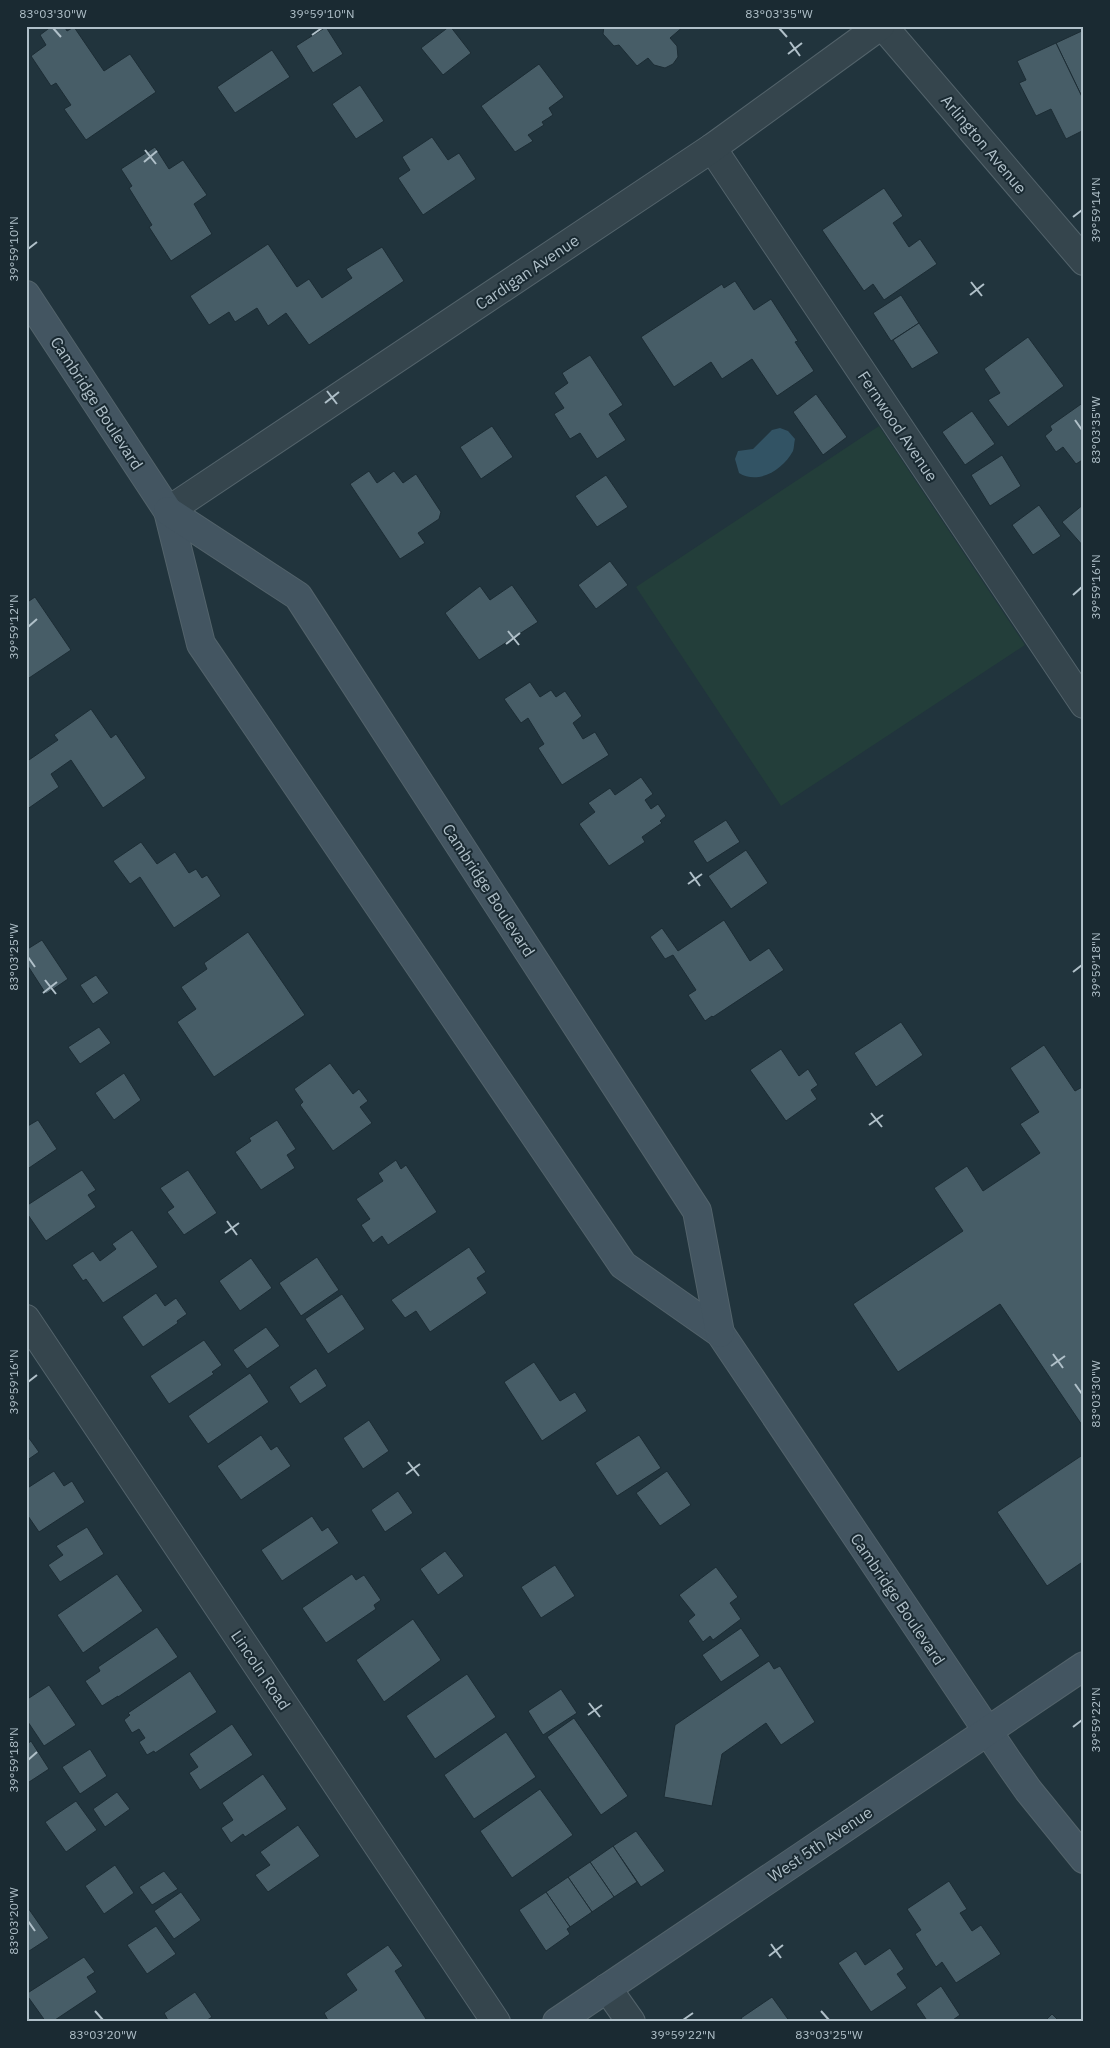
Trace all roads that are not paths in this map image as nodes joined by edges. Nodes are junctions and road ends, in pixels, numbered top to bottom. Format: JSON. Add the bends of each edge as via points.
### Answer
{"nodes":[{"id":1,"x":882,"y":26,"type":"edge"},
{"id":2,"x":712,"y":148,"type":"junction"},
{"id":3,"x":1084,"y":261,"type":"edge"},
{"id":4,"x":26,"y":295,"type":"edge"},
{"id":5,"x":168,"y":511,"type":"junction"},
{"id":6,"x":1084,"y":704,"type":"edge"},
{"id":7,"x":26,"y":1319,"type":"edge"},
{"id":8,"x":720,"y":1333,"type":"junction"},
{"id":9,"x":1084,"y":1666,"type":"edge"},
{"id":10,"x":987,"y":1731,"type":"junction"},
{"id":11,"x":1084,"y":1859,"type":"edge"},
{"id":12,"x":607,"y":1988,"type":"junction"},
{"id":13,"x":496,"y":2022,"type":"edge"},
{"id":14,"x":557,"y":2022,"type":"edge"},
{"id":15,"x":631,"y":2022,"type":"edge"}],
"edges":[{"from":1,"to":2,"type":"street","name":"Cardigan Avenue"},
{"from":1,"to":3,"type":"street","name":"Arlington Avenue"},
{"from":2,"to":5,"type":"street","name":"Cardigan Avenue"},
{"from":2,"to":6,"type":"street","name":"Fernwood Avenue"},
{"from":4,"to":5,"type":"street","name":"Cambridge Boulevard"},
{"from":5,"to":8,"type":"street","name":"Cambridge Boulevard","via":[[202,644],[623,1265]]},
{"from":5,"to":8,"type":"street","name":"Cambridge Boulevard","via":[[298,596],[697,1211]]},
{"from":7,"to":13,"type":"street","name":"Lincoln Road"},
{"from":8,"to":10,"type":"street","name":"Cambridge Boulevard"},
{"from":9,"to":10,"type":"street","name":"West 5th Avenue"},
{"from":10,"to":11,"type":"street","name":"Cambridge Boulevard","via":[[1028,1790]]},
{"from":10,"to":12,"type":"street","name":"West 5th Avenue"},
{"from":12,"to":14,"type":"street","name":"West 5th Avenue"},
{"from":12,"to":15,"type":"street"}]}
